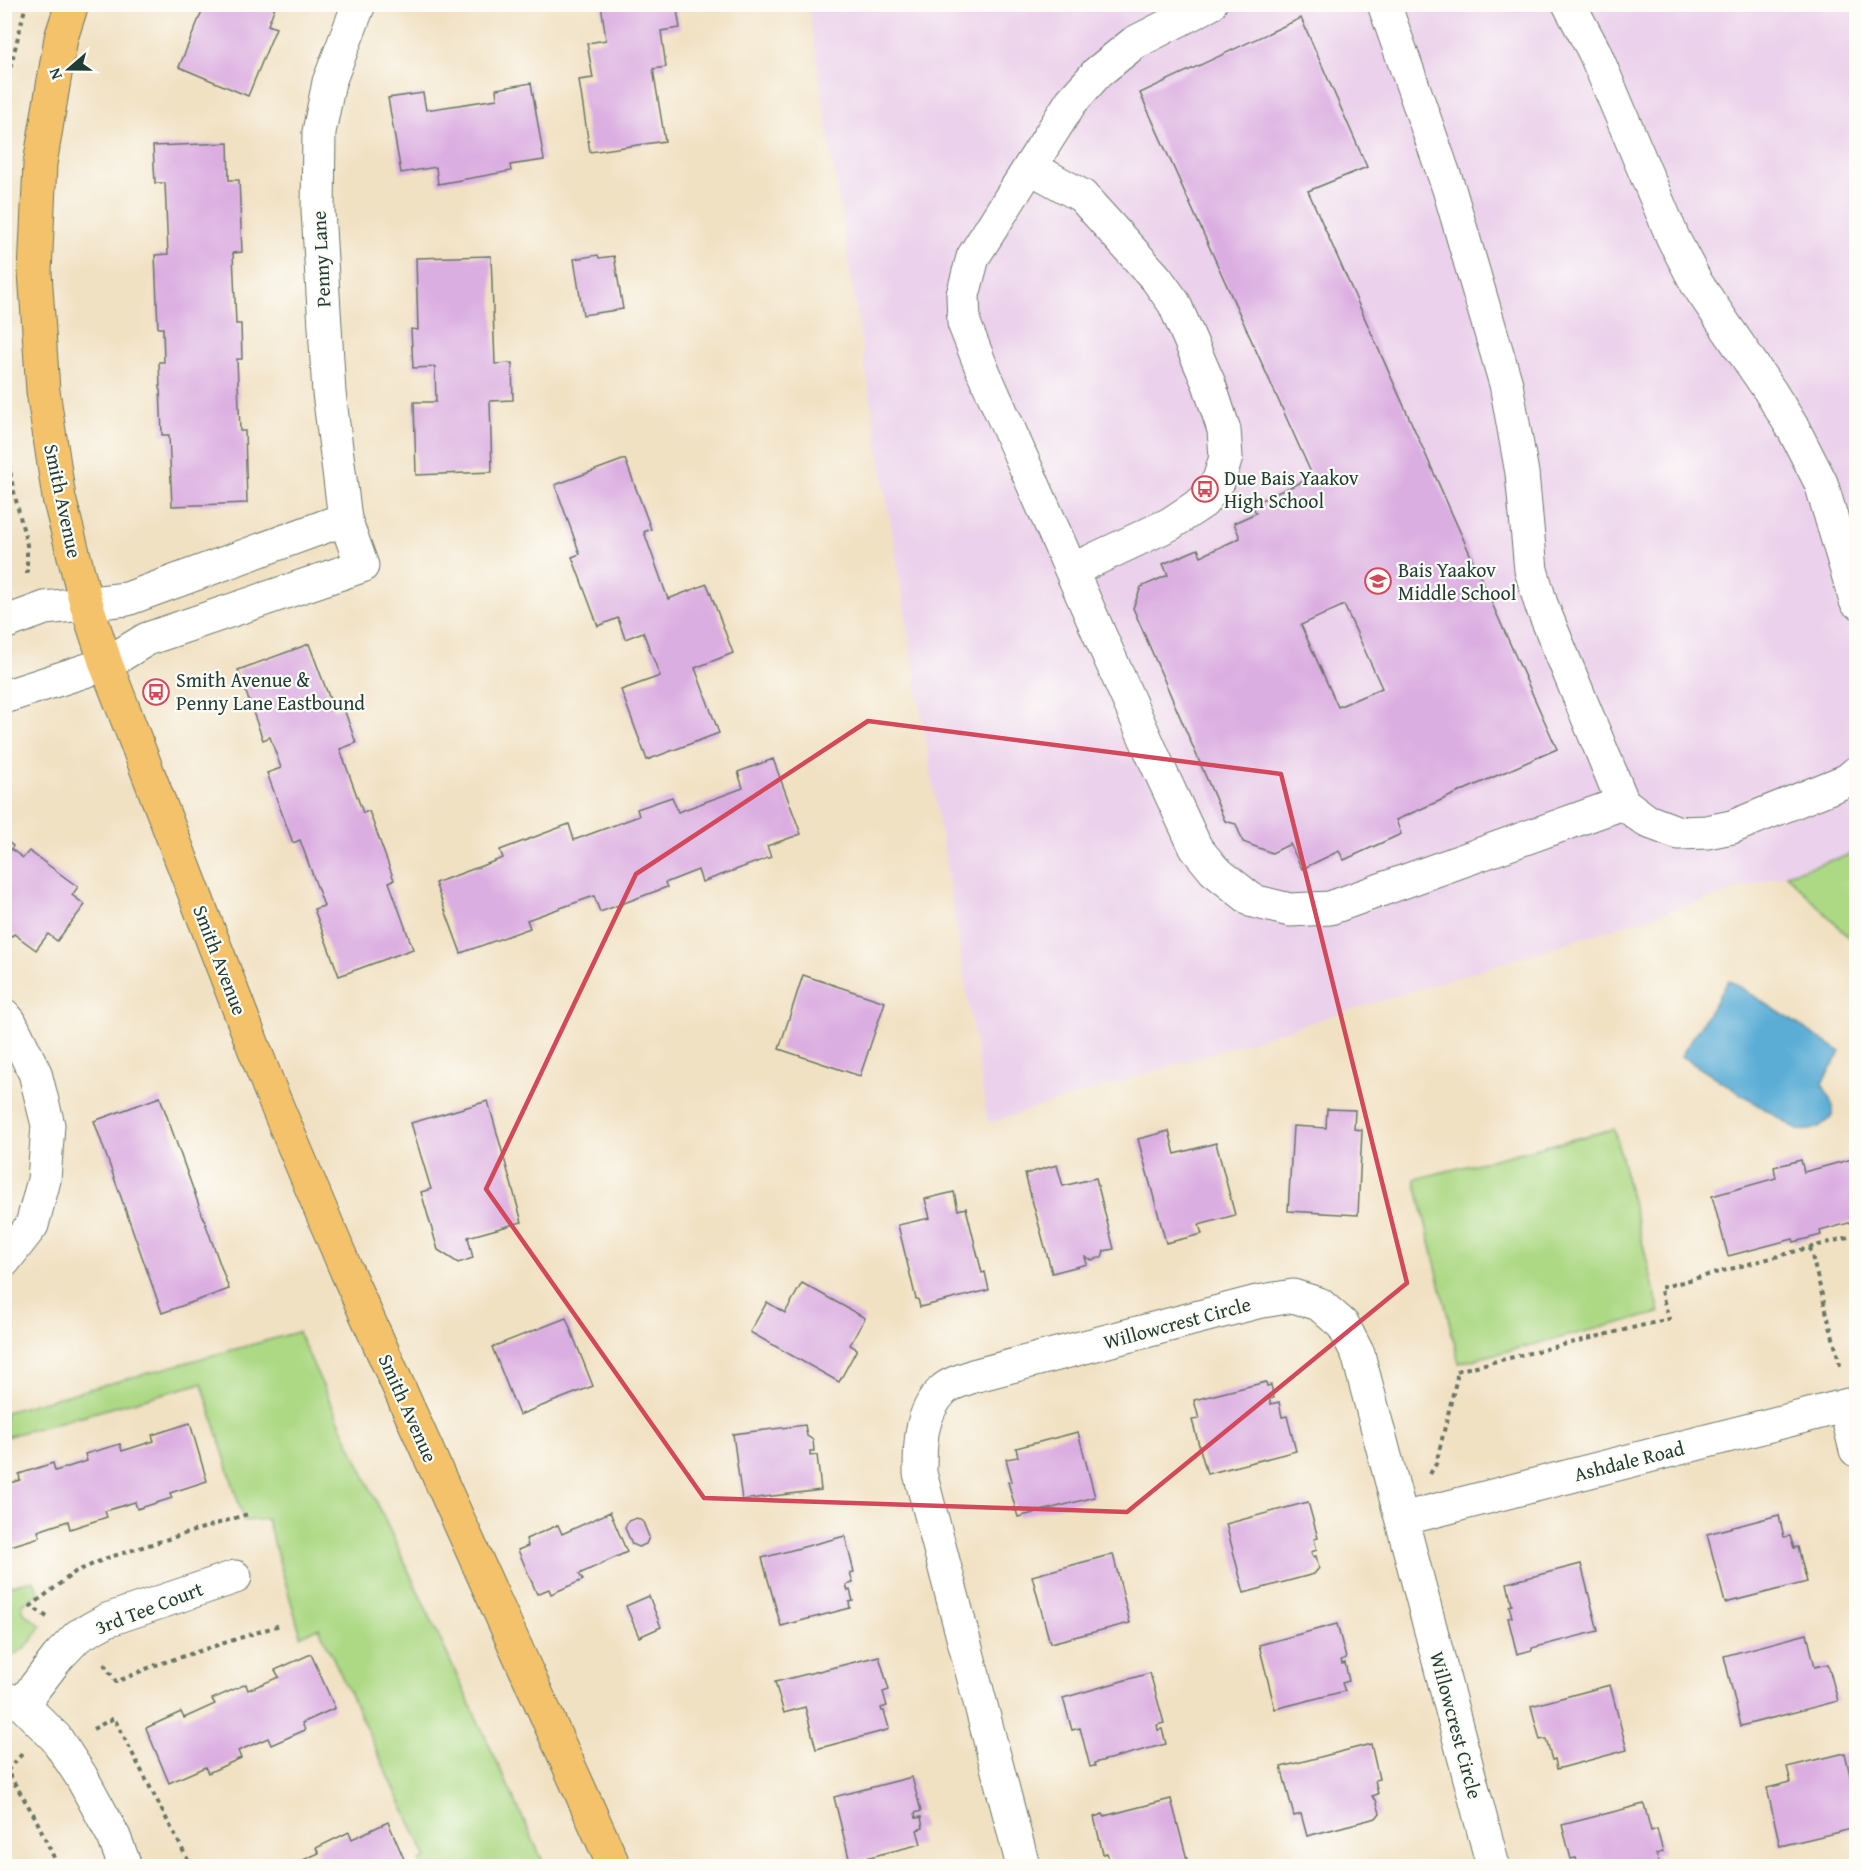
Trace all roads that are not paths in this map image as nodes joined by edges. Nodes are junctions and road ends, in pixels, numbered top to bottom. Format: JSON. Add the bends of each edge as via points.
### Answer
{"nodes":[{"id":1,"x":72,"y":4,"type":"edge"},
{"id":2,"x":359,"y":4,"type":"edge"},
{"id":3,"x":1210,"y":4,"type":"edge"},
{"id":4,"x":1384,"y":4,"type":"edge"},
{"id":5,"x":1569,"y":4,"type":"edge"},
{"id":6,"x":1030,"y":167,"type":"junction"},
{"id":7,"x":345,"y":519,"type":"junction"},
{"id":8,"x":1072,"y":570,"type":"junction"},
{"id":9,"x":1857,"y":601,"type":"edge"},
{"id":10,"x":86,"y":603,"type":"junction"},
{"id":11,"x":4,"y":623,"type":"edge"},
{"id":12,"x":106,"y":664,"type":"junction"},
{"id":13,"x":4,"y":697,"type":"edge"},
{"id":14,"x":1857,"y":773,"type":"edge"},
{"id":15,"x":1623,"y":803,"type":"junction"},
{"id":16,"x":4,"y":1015,"type":"edge"},
{"id":17,"x":4,"y":1261,"type":"edge"},
{"id":18,"x":1851,"y":1405,"type":"edge"},
{"id":19,"x":1857,"y":1450,"type":"edge"},
{"id":20,"x":1402,"y":1519,"type":"junction"},
{"id":21,"x":235,"y":1577,"type":"dead end"},
{"id":22,"x":13,"y":1701,"type":"edge"},
{"id":23,"x":125,"y":1866,"type":"edge"},
{"id":24,"x":614,"y":1866,"type":"edge"},
{"id":25,"x":1023,"y":1866,"type":"edge"},
{"id":26,"x":1493,"y":1866,"type":"edge"}],
"edges":[{"from":1,"to":10,"type":"main road","name":"Smith Avenue","via":[[62,38],[40,164],[35,272],[43,391],[57,487]]},
{"from":2,"to":7,"type":"street","name":"Penny Lane","via":[[328,82],[320,132],[318,211],[328,381]]},
{"from":3,"to":6,"type":"street","via":[[1134,43],[1098,72],[1071,102]]},
{"from":4,"to":15,"type":"street","via":[[1449,189],[1506,384],[1522,473],[1531,570],[1540,604]]},
{"from":5,"to":9,"type":"street","via":[[1594,51],[1697,284],[1770,391],[1821,483]]},
{"from":6,"to":8,"type":"street","via":[[973,257],[963,295],[964,323]]},
{"from":6,"to":8,"type":"street","via":[[1082,196],[1156,278],[1174,303],[1224,430],[1226,457],[1219,480],[1203,502],[1170,524]]},
{"from":7,"to":10,"type":"street","via":[[127,599]]},
{"from":7,"to":12,"type":"street","name":"Penny Lane","via":[[362,566],[147,639]]},
{"from":8,"to":15,"type":"street","via":[[1196,848],[1214,870],[1253,901],[1290,910],[1330,908]]},
{"from":10,"to":11,"type":"street","via":[[45,608]]},
{"from":10,"to":12,"type":"main road","name":"Smith Avenue"},
{"from":12,"to":13,"type":"street","name":"Penny Lane"},
{"from":12,"to":24,"type":"main road","name":"Smith Avenue","via":[[267,1081],[347,1272]]},
{"from":14,"to":15,"type":"street","via":[[1743,823],[1707,832],[1679,833],[1647,821]]},
{"from":16,"to":17,"type":"street","via":[[35,1073],[48,1125],[44,1180],[32,1225]]},
{"from":18,"to":19,"type":"street"},
{"from":18,"to":20,"type":"street","name":"Ashdale Road"},
{"from":20,"to":25,"type":"street","name":"Willowcrest Circle","via":[[1358,1354],[1343,1325],[1319,1304],[1293,1296],[973,1376],[945,1389],[927,1411],[920,1442],[920,1473]]},
{"from":20,"to":26,"type":"street","name":"Willowcrest Circle"},
{"from":21,"to":22,"type":"street","name":"3rd Tee Court","via":[[108,1620],[78,1636]]},
{"from":22,"to":23,"type":"street","via":[[56,1738],[114,1837]]}]}
